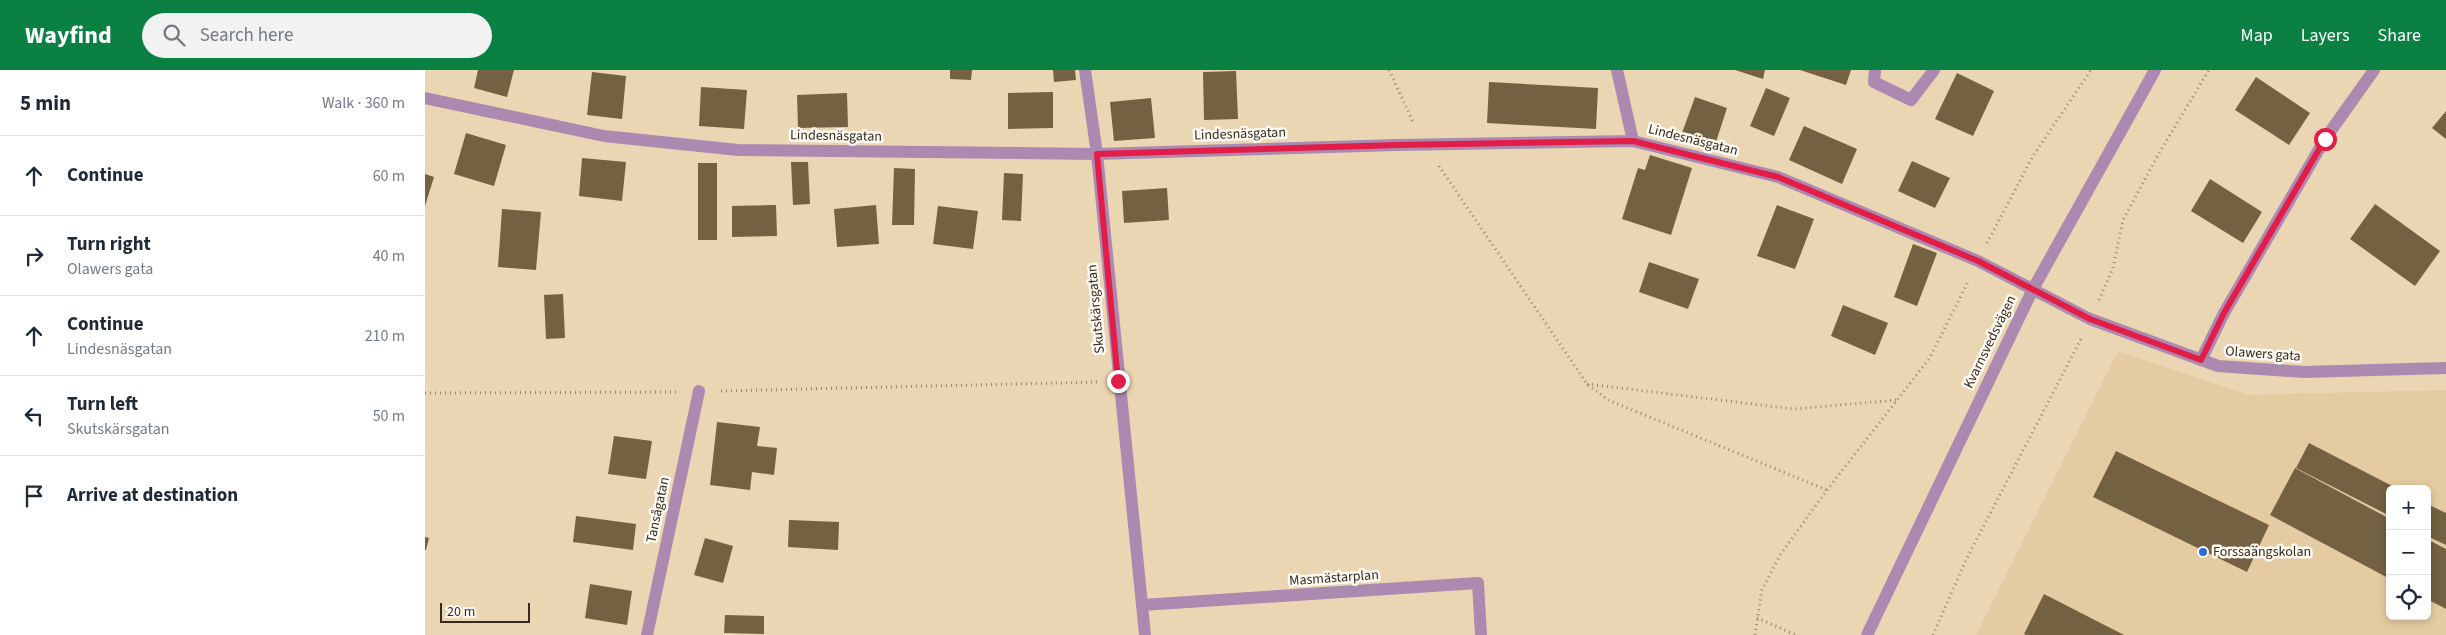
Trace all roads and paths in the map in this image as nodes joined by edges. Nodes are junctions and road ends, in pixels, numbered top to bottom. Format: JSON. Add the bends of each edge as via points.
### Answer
{"nodes":[{"id":1,"x":1085,"y":70,"type":"edge"},
{"id":2,"x":1389,"y":70,"type":"edge"},
{"id":3,"x":1617,"y":70,"type":"edge"},
{"id":4,"x":1875,"y":70,"type":"edge"},
{"id":5,"x":1934,"y":70,"type":"edge"},
{"id":6,"x":2091,"y":70,"type":"edge"},
{"id":7,"x":2155,"y":70,"type":"edge"},
{"id":8,"x":2209,"y":70,"type":"edge"},
{"id":9,"x":2374,"y":70,"type":"edge"},
{"id":10,"x":425,"y":98,"type":"edge"},
{"id":11,"x":1633,"y":141,"type":"junction"},
{"id":12,"x":1424,"y":144,"type":"junction"},
{"id":13,"x":1097,"y":154,"type":"junction"},
{"id":14,"x":1978,"y":261,"type":"junction"},
{"id":15,"x":2033,"y":289,"type":"junction"},
{"id":16,"x":2090,"y":319,"type":"junction"},
{"id":17,"x":2201,"y":360,"type":"junction"},
{"id":18,"x":2446,"y":368,"type":"edge"},
{"id":19,"x":1118,"y":381,"type":"junction"},
{"id":20,"x":1587,"y":384,"type":"junction"},
{"id":21,"x":699,"y":391,"type":"junction"},
{"id":22,"x":425,"y":394,"type":"edge"},
{"id":23,"x":1897,"y":400,"type":"junction"},
{"id":24,"x":1827,"y":490,"type":"junction"},
{"id":25,"x":1141,"y":605,"type":"junction"},
{"id":26,"x":1757,"y":618,"type":"junction"},
{"id":27,"x":647,"y":635,"type":"edge"},
{"id":28,"x":1145,"y":635,"type":"edge"},
{"id":29,"x":1481,"y":635,"type":"edge"},
{"id":30,"x":1755,"y":635,"type":"edge"},
{"id":31,"x":1796,"y":635,"type":"edge"},
{"id":32,"x":1867,"y":635,"type":"edge"},
{"id":33,"x":1933,"y":635,"type":"edge"}],
"edges":[{"from":1,"to":13,"type":"street","name":"Skutskärsgatan"},
{"from":2,"to":12,"type":"path"},
{"from":3,"to":11,"type":"street"},
{"from":4,"to":5,"type":"street","via":[[1874,82],[1911,100]]},
{"from":6,"to":14,"type":"path","via":[[2033,156]]},
{"from":7,"to":15,"type":"street","name":"Kvarnsvedsvägen"},
{"from":8,"to":16,"type":"path","via":[[2123,220],[2113,268]]},
{"from":9,"to":17,"type":"street","via":[[2325,139],[2224,313]]},
{"from":10,"to":13,"type":"street","name":"Lindesnäsgatan","via":[[604,136],[738,150]]},
{"from":11,"to":12,"type":"street","name":"Lindesnäsgatan"},
{"from":11,"to":14,"type":"street","name":"Lindesnäsgatan","via":[[1778,177]]},
{"from":12,"to":13,"type":"street","name":"Lindesnäsgatan"},
{"from":12,"to":20,"type":"path"},
{"from":13,"to":19,"type":"street","name":"Skutskärsgatan"},
{"from":14,"to":15,"type":"street","name":"Lindesnäsgatan"},
{"from":14,"to":23,"type":"path","via":[[1929,359]]},
{"from":15,"to":16,"type":"street","name":"Olawers gata"},
{"from":15,"to":32,"type":"street","name":"Kvarnsvedsvägen"},
{"from":16,"to":17,"type":"street","name":"Olawers gata"},
{"from":16,"to":33,"type":"path","via":[[1965,562]]},
{"from":17,"to":18,"type":"street","name":"Olawers gata","via":[[2218,366],[2304,372]]},
{"from":19,"to":21,"type":"path"},
{"from":19,"to":25,"type":"street","name":"Skutskärsgatan"},
{"from":20,"to":23,"type":"path","via":[[1794,410]]},
{"from":20,"to":24,"type":"path","via":[[1608,400]]},
{"from":21,"to":22,"type":"path"},
{"from":21,"to":27,"type":"street","name":"Tansågatan"},
{"from":23,"to":24,"type":"path"},
{"from":24,"to":26,"type":"path","via":[[1780,555],[1762,590]]},
{"from":25,"to":28,"type":"street","name":"Skutskärsgatan"},
{"from":25,"to":29,"type":"street","name":"Masmästarplan","via":[[1478,583]]},
{"from":26,"to":30,"type":"path"},
{"from":26,"to":31,"type":"path"}]}
